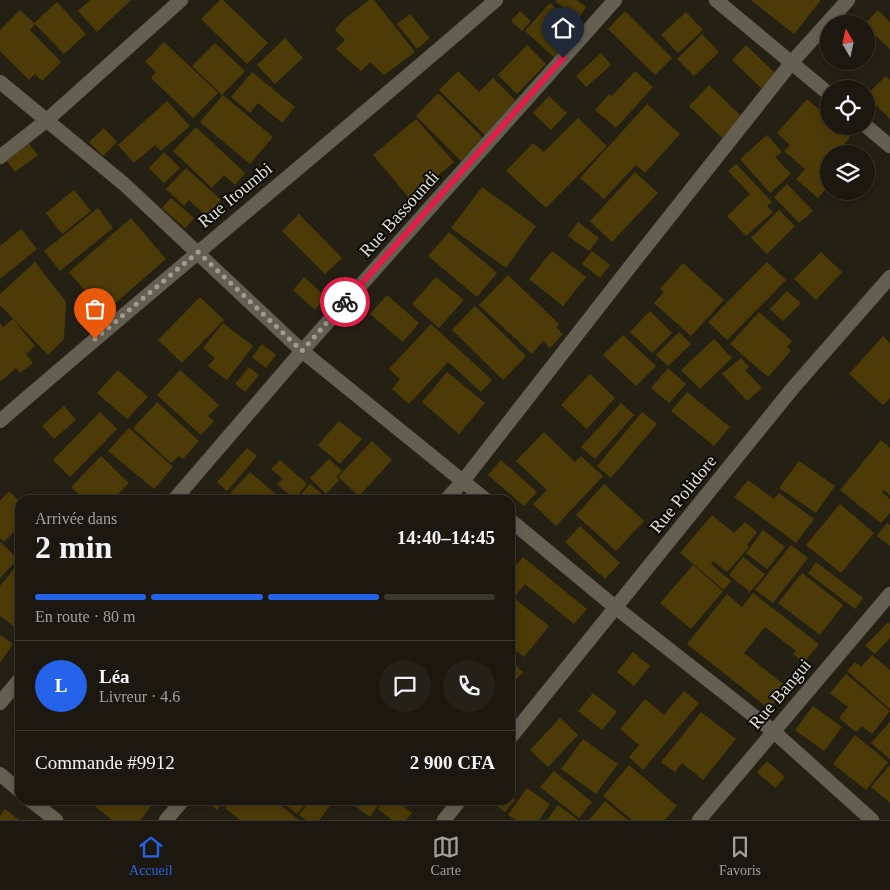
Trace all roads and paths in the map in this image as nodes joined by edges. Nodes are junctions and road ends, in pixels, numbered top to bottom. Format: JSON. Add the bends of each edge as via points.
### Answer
{"nodes":[{"id":1,"x":181,"y":0,"type":"edge"},
{"id":2,"x":496,"y":0,"type":"edge"},
{"id":3,"x":615,"y":0,"type":"edge"},
{"id":4,"x":716,"y":0,"type":"edge"},
{"id":5,"x":848,"y":0,"type":"edge"},
{"id":6,"x":792,"y":62,"type":"junction"},
{"id":7,"x":0,"y":82,"type":"edge"},
{"id":8,"x":820,"y":86,"type":"edge"},
{"id":9,"x":47,"y":120,"type":"junction"},
{"id":10,"x":875,"y":134,"type":"edge"},
{"id":11,"x":890,"y":146,"type":"edge"},
{"id":12,"x":0,"y":157,"type":"edge"},
{"id":13,"x":198,"y":252,"type":"junction"},
{"id":14,"x":890,"y":278,"type":"edge"},
{"id":15,"x":302,"y":351,"type":"junction"},
{"id":16,"x":0,"y":420,"type":"edge"},
{"id":17,"x":463,"y":481,"type":"junction"},
{"id":18,"x":178,"y":495,"type":"edge"},
{"id":19,"x":450,"y":495,"type":"edge"},
{"id":20,"x":480,"y":495,"type":"edge"},
{"id":21,"x":515,"y":524,"type":"edge"},
{"id":22,"x":890,"y":594,"type":"edge"},
{"id":23,"x":615,"y":607,"type":"junction"},
{"id":24,"x":15,"y":685,"type":"edge"},
{"id":25,"x":0,"y":703,"type":"edge"},
{"id":26,"x":773,"y":731,"type":"junction"},
{"id":27,"x":515,"y":732,"type":"edge"},
{"id":28,"x":0,"y":774,"type":"edge"},
{"id":29,"x":15,"y":788,"type":"edge"},
{"id":30,"x":36,"y":805,"type":"edge"},
{"id":31,"x":179,"y":805,"type":"edge"},
{"id":32,"x":456,"y":805,"type":"edge"},
{"id":33,"x":56,"y":820,"type":"edge"},
{"id":34,"x":166,"y":820,"type":"edge"},
{"id":35,"x":444,"y":820,"type":"edge"},
{"id":36,"x":699,"y":820,"type":"edge"},
{"id":37,"x":872,"y":820,"type":"edge"}],
"edges":[{"from":1,"to":9,"type":"street"},
{"from":2,"to":13,"type":"street","name":"Rue Itoumbi"},
{"from":3,"to":15,"type":"street","name":"Rue Bassoundi"},
{"from":4,"to":6,"type":"street"},
{"from":5,"to":6,"type":"street"},
{"from":6,"to":8,"type":"street"},
{"from":6,"to":17,"type":"street"},
{"from":7,"to":9,"type":"street"},
{"from":9,"to":12,"type":"street"},
{"from":9,"to":13,"type":"street"},
{"from":10,"to":11,"type":"street"},
{"from":13,"to":15,"type":"street"},
{"from":13,"to":16,"type":"street","name":"Rue Itoumbi"},
{"from":14,"to":23,"type":"street","name":"Rue Polidore","via":[[792,389]]},
{"from":15,"to":17,"type":"street"},
{"from":15,"to":18,"type":"street","name":"Rue Bassoundi"},
{"from":17,"to":19,"type":"street"},
{"from":17,"to":20,"type":"street"},
{"from":21,"to":23,"type":"street"},
{"from":22,"to":26,"type":"street","name":"Rue Bangui"},
{"from":23,"to":26,"type":"street"},
{"from":23,"to":27,"type":"street","name":"Rue Polidore"},
{"from":24,"to":25,"type":"street"},
{"from":26,"to":36,"type":"street","name":"Rue Bangui"},
{"from":26,"to":37,"type":"street"},
{"from":28,"to":29,"type":"street"},
{"from":30,"to":33,"type":"street"},
{"from":31,"to":34,"type":"street"},
{"from":32,"to":35,"type":"street"}]}
